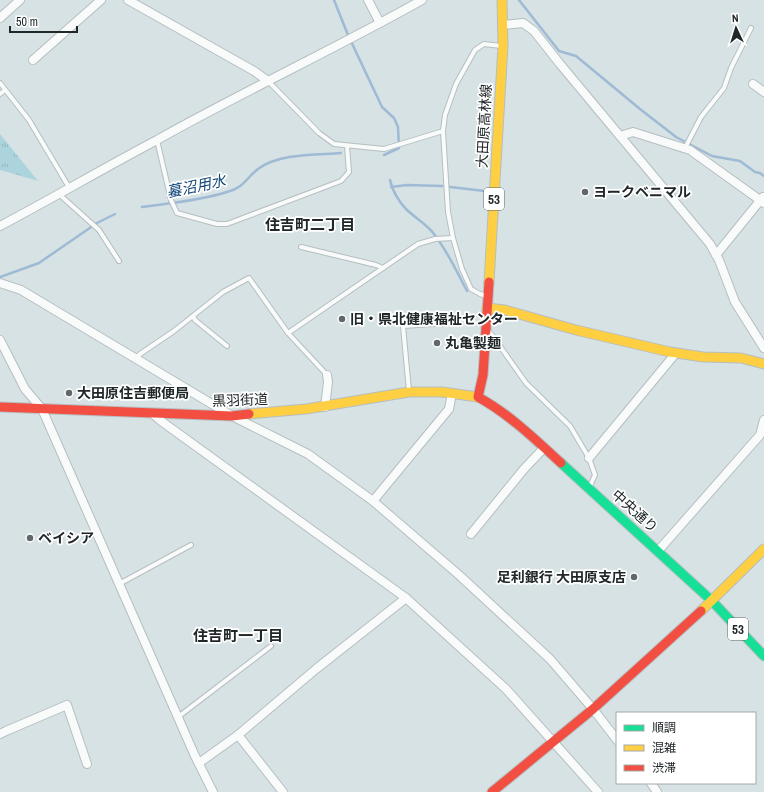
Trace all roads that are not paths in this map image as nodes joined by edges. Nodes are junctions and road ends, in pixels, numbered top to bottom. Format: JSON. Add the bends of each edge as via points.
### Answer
{"nodes":[{"id":1,"x":20,"y":0,"type":"edge"},
{"id":2,"x":101,"y":0,"type":"edge"},
{"id":3,"x":128,"y":0,"type":"edge"},
{"id":4,"x":368,"y":0,"type":"edge"},
{"id":5,"x":422,"y":0,"type":"edge"},
{"id":6,"x":502,"y":0,"type":"edge"},
{"id":7,"x":0,"y":18,"type":"edge"},
{"id":8,"x":380,"y":23,"type":"junction"},
{"id":9,"x":502,"y":25,"type":"junction"},
{"id":10,"x":751,"y":28,"type":"dead end"},
{"id":11,"x":503,"y":46,"type":"junction"},
{"id":12,"x":33,"y":60,"type":"dead end"},
{"id":13,"x":268,"y":81,"type":"junction"},
{"id":14,"x":0,"y":83,"type":"edge"},
{"id":15,"x":753,"y":84,"type":"dead end"},
{"id":16,"x":5,"y":90,"type":"junction"},
{"id":17,"x":764,"y":92,"type":"edge"},
{"id":18,"x":0,"y":94,"type":"edge"},
{"id":19,"x":443,"y":131,"type":"junction"},
{"id":20,"x":620,"y":136,"type":"junction"},
{"id":21,"x":157,"y":140,"type":"junction"},
{"id":22,"x":347,"y":146,"type":"junction"},
{"id":23,"x":685,"y":149,"type":"junction"},
{"id":24,"x":70,"y":189,"type":"junction"},
{"id":25,"x":60,"y":195,"type":"junction"},
{"id":26,"x":763,"y":200,"type":"edge"},
{"id":27,"x":0,"y":226,"type":"edge"},
{"id":28,"x":453,"y":238,"type":"junction"},
{"id":29,"x":301,"y":247,"type":"dead end"},
{"id":30,"x":716,"y":255,"type":"junction"},
{"id":31,"x":119,"y":261,"type":"dead end"},
{"id":32,"x":383,"y":268,"type":"junction"},
{"id":33,"x":0,"y":283,"type":"edge"},
{"id":34,"x":488,"y":296,"type":"junction"},
{"id":35,"x":487,"y":308,"type":"junction"},
{"id":36,"x":193,"y":316,"type":"junction"},
{"id":37,"x":449,"y":323,"type":"dead end"},
{"id":38,"x":486,"y":329,"type":"junction"},
{"id":39,"x":288,"y":334,"type":"junction"},
{"id":40,"x":0,"y":340,"type":"edge"},
{"id":41,"x":228,"y":346,"type":"dead end"},
{"id":42,"x":764,"y":348,"type":"edge"},
{"id":43,"x":676,"y":353,"type":"junction"},
{"id":44,"x":136,"y":358,"type":"junction"},
{"id":45,"x":764,"y":364,"type":"edge"},
{"id":46,"x":327,"y":375,"type":"joint"},
{"id":47,"x":409,"y":392,"type":"junction"},
{"id":48,"x":452,"y":393,"type":"junction"},
{"id":49,"x":478,"y":397,"type":"junction"},
{"id":50,"x":325,"y":406,"type":"junction"},
{"id":51,"x":0,"y":407,"type":"edge"},
{"id":52,"x":42,"y":409,"type":"junction"},
{"id":53,"x":153,"y":414,"type":"junction"},
{"id":54,"x":232,"y":416,"type":"junction"},
{"id":55,"x":764,"y":420,"type":"edge"},
{"id":56,"x":544,"y":448,"type":"junction"},
{"id":57,"x":589,"y":458,"type":"junction"},
{"id":58,"x":589,"y":488,"type":"junction"},
{"id":59,"x":374,"y":501,"type":"junction"},
{"id":60,"x":471,"y":534,"type":"dead end"},
{"id":61,"x":191,"y":544,"type":"dead end"},
{"id":62,"x":764,"y":548,"type":"edge"},
{"id":63,"x":658,"y":550,"type":"junction"},
{"id":64,"x":119,"y":584,"type":"junction"},
{"id":65,"x":406,"y":598,"type":"junction"},
{"id":66,"x":712,"y":601,"type":"junction"},
{"id":67,"x":272,"y":646,"type":"dead end"},
{"id":68,"x":764,"y":656,"type":"edge"},
{"id":69,"x":593,"y":709,"type":"junction"},
{"id":70,"x":178,"y":717,"type":"junction"},
{"id":71,"x":0,"y":734,"type":"edge"},
{"id":72,"x":238,"y":735,"type":"junction"},
{"id":73,"x":616,"y":739,"type":"edge"},
{"id":74,"x":554,"y":742,"type":"junction"},
{"id":75,"x":199,"y":763,"type":"junction"},
{"id":76,"x":87,"y":764,"type":"dead end"},
{"id":77,"x":213,"y":792,"type":"edge"},
{"id":78,"x":283,"y":792,"type":"edge"},
{"id":79,"x":492,"y":792,"type":"edge"},
{"id":80,"x":598,"y":792,"type":"edge"}],
"edges":[{"from":1,"to":7,"type":"street"},
{"from":2,"to":12,"type":"street"},
{"from":3,"to":13,"type":"street"},
{"from":4,"to":8,"type":"street"},
{"from":5,"to":8,"type":"street"},
{"from":6,"to":9,"type":"street","name":"大田原高林線","number":"53"},
{"from":8,"to":13,"type":"street"},
{"from":9,"to":11,"type":"street","name":"大田原高林線","number":"53"},
{"from":9,"to":20,"type":"street","via":[[523,23],[534,31]]},
{"from":10,"to":23,"type":"lane","via":[[724,88],[701,116]]},
{"from":11,"to":19,"type":"lane","via":[[484,44],[475,50],[456,84],[445,115]]},
{"from":11,"to":34,"type":"street","name":"大田原高林線","number":"53"},
{"from":13,"to":21,"type":"street"},
{"from":13,"to":22,"type":"lane","via":[[319,133],[334,144]]},
{"from":14,"to":16,"type":"lane"},
{"from":15,"to":17,"type":"street"},
{"from":16,"to":18,"type":"lane"},
{"from":16,"to":24,"type":"lane","via":[[28,120]]},
{"from":19,"to":22,"type":"lane","via":[[384,149]]},
{"from":19,"to":28,"type":"lane","via":[[448,212]]},
{"from":20,"to":23,"type":"street","via":[[633,132]]},
{"from":20,"to":30,"type":"street","via":[[710,244]]},
{"from":21,"to":22,"type":"lane","via":[[170,200],[177,213],[217,224],[227,224],[341,181],[348,172]]},
{"from":21,"to":24,"type":"street"},
{"from":23,"to":26,"type":"street"},
{"from":24,"to":25,"type":"street"},
{"from":25,"to":27,"type":"street"},
{"from":25,"to":31,"type":"lane","via":[[98,230]]},
{"from":26,"to":30,"type":"street"},
{"from":28,"to":32,"type":"lane","via":[[435,238],[418,244]]},
{"from":28,"to":34,"type":"lane","via":[[471,289]]},
{"from":29,"to":32,"type":"lane","via":[[376,264]]},
{"from":30,"to":42,"type":"street","via":[[735,302]]},
{"from":32,"to":39,"type":"lane"},
{"from":33,"to":44,"type":"street","via":[[21,290]]},
{"from":34,"to":35,"type":"street","name":"大田原高林線","number":"53"},
{"from":35,"to":38,"type":"street","name":"大田原高林線","number":"53"},
{"from":35,"to":43,"type":"street","via":[[505,310],[576,330]]},
{"from":36,"to":39,"type":"lane","via":[[223,292],[249,278]]},
{"from":36,"to":41,"type":"lane"},
{"from":36,"to":44,"type":"lane"},
{"from":37,"to":47,"type":"lane","via":[[403,326]]},
{"from":38,"to":49,"type":"street","name":"大田原高林線","number":"53"},
{"from":38,"to":57,"type":"lane","via":[[526,383],[570,426]]},
{"from":39,"to":46,"type":"lane"},
{"from":40,"to":52,"type":"street","via":[[25,389]]},
{"from":43,"to":45,"type":"street","via":[[741,358]]},
{"from":43,"to":57,"type":"street"},
{"from":44,"to":54,"type":"street"},
{"from":46,"to":50,"type":"street"},
{"from":47,"to":48,"type":"street","name":"黒羽街道"},
{"from":47,"to":50,"type":"street","name":"黒羽街道"},
{"from":48,"to":49,"type":"street","name":"黒羽街道"},
{"from":48,"to":59,"type":"street","via":[[449,409]]},
{"from":49,"to":56,"type":"street","name":"中央通り","number":"53","via":[[495,406]]},
{"from":50,"to":54,"type":"street","name":"黒羽街道"},
{"from":51,"to":52,"type":"street","name":"黒羽街道"},
{"from":52,"to":53,"type":"street","name":"黒羽街道"},
{"from":52,"to":64,"type":"street"},
{"from":53,"to":54,"type":"street","name":"黒羽街道"},
{"from":53,"to":65,"type":"street"},
{"from":54,"to":59,"type":"street","via":[[308,454]]},
{"from":55,"to":63,"type":"street","via":[[760,435]]},
{"from":56,"to":58,"type":"street","name":"中央通り","number":"53"},
{"from":56,"to":60,"type":"street"},
{"from":57,"to":58,"type":"lane","via":[[595,475]]},
{"from":58,"to":63,"type":"street","name":"中央通り","number":"53"},
{"from":59,"to":69,"type":"street","via":[[550,659]]},
{"from":61,"to":64,"type":"lane"},
{"from":62,"to":66,"type":"street"},
{"from":63,"to":66,"type":"street","name":"中央通り","number":"53"},
{"from":64,"to":70,"type":"street"},
{"from":65,"to":72,"type":"street"},
{"from":65,"to":74,"type":"street","via":[[506,689]]},
{"from":66,"to":68,"type":"street","name":"中央通り","number":"53"},
{"from":66,"to":69,"type":"street"},
{"from":67,"to":70,"type":"lane"},
{"from":69,"to":73,"type":"street"},
{"from":69,"to":74,"type":"street"},
{"from":70,"to":75,"type":"street"},
{"from":71,"to":76,"type":"street","via":[[68,705]]},
{"from":72,"to":75,"type":"street"},
{"from":72,"to":78,"type":"street"},
{"from":74,"to":79,"type":"street"},
{"from":74,"to":80,"type":"street"},
{"from":75,"to":77,"type":"street"}]}
